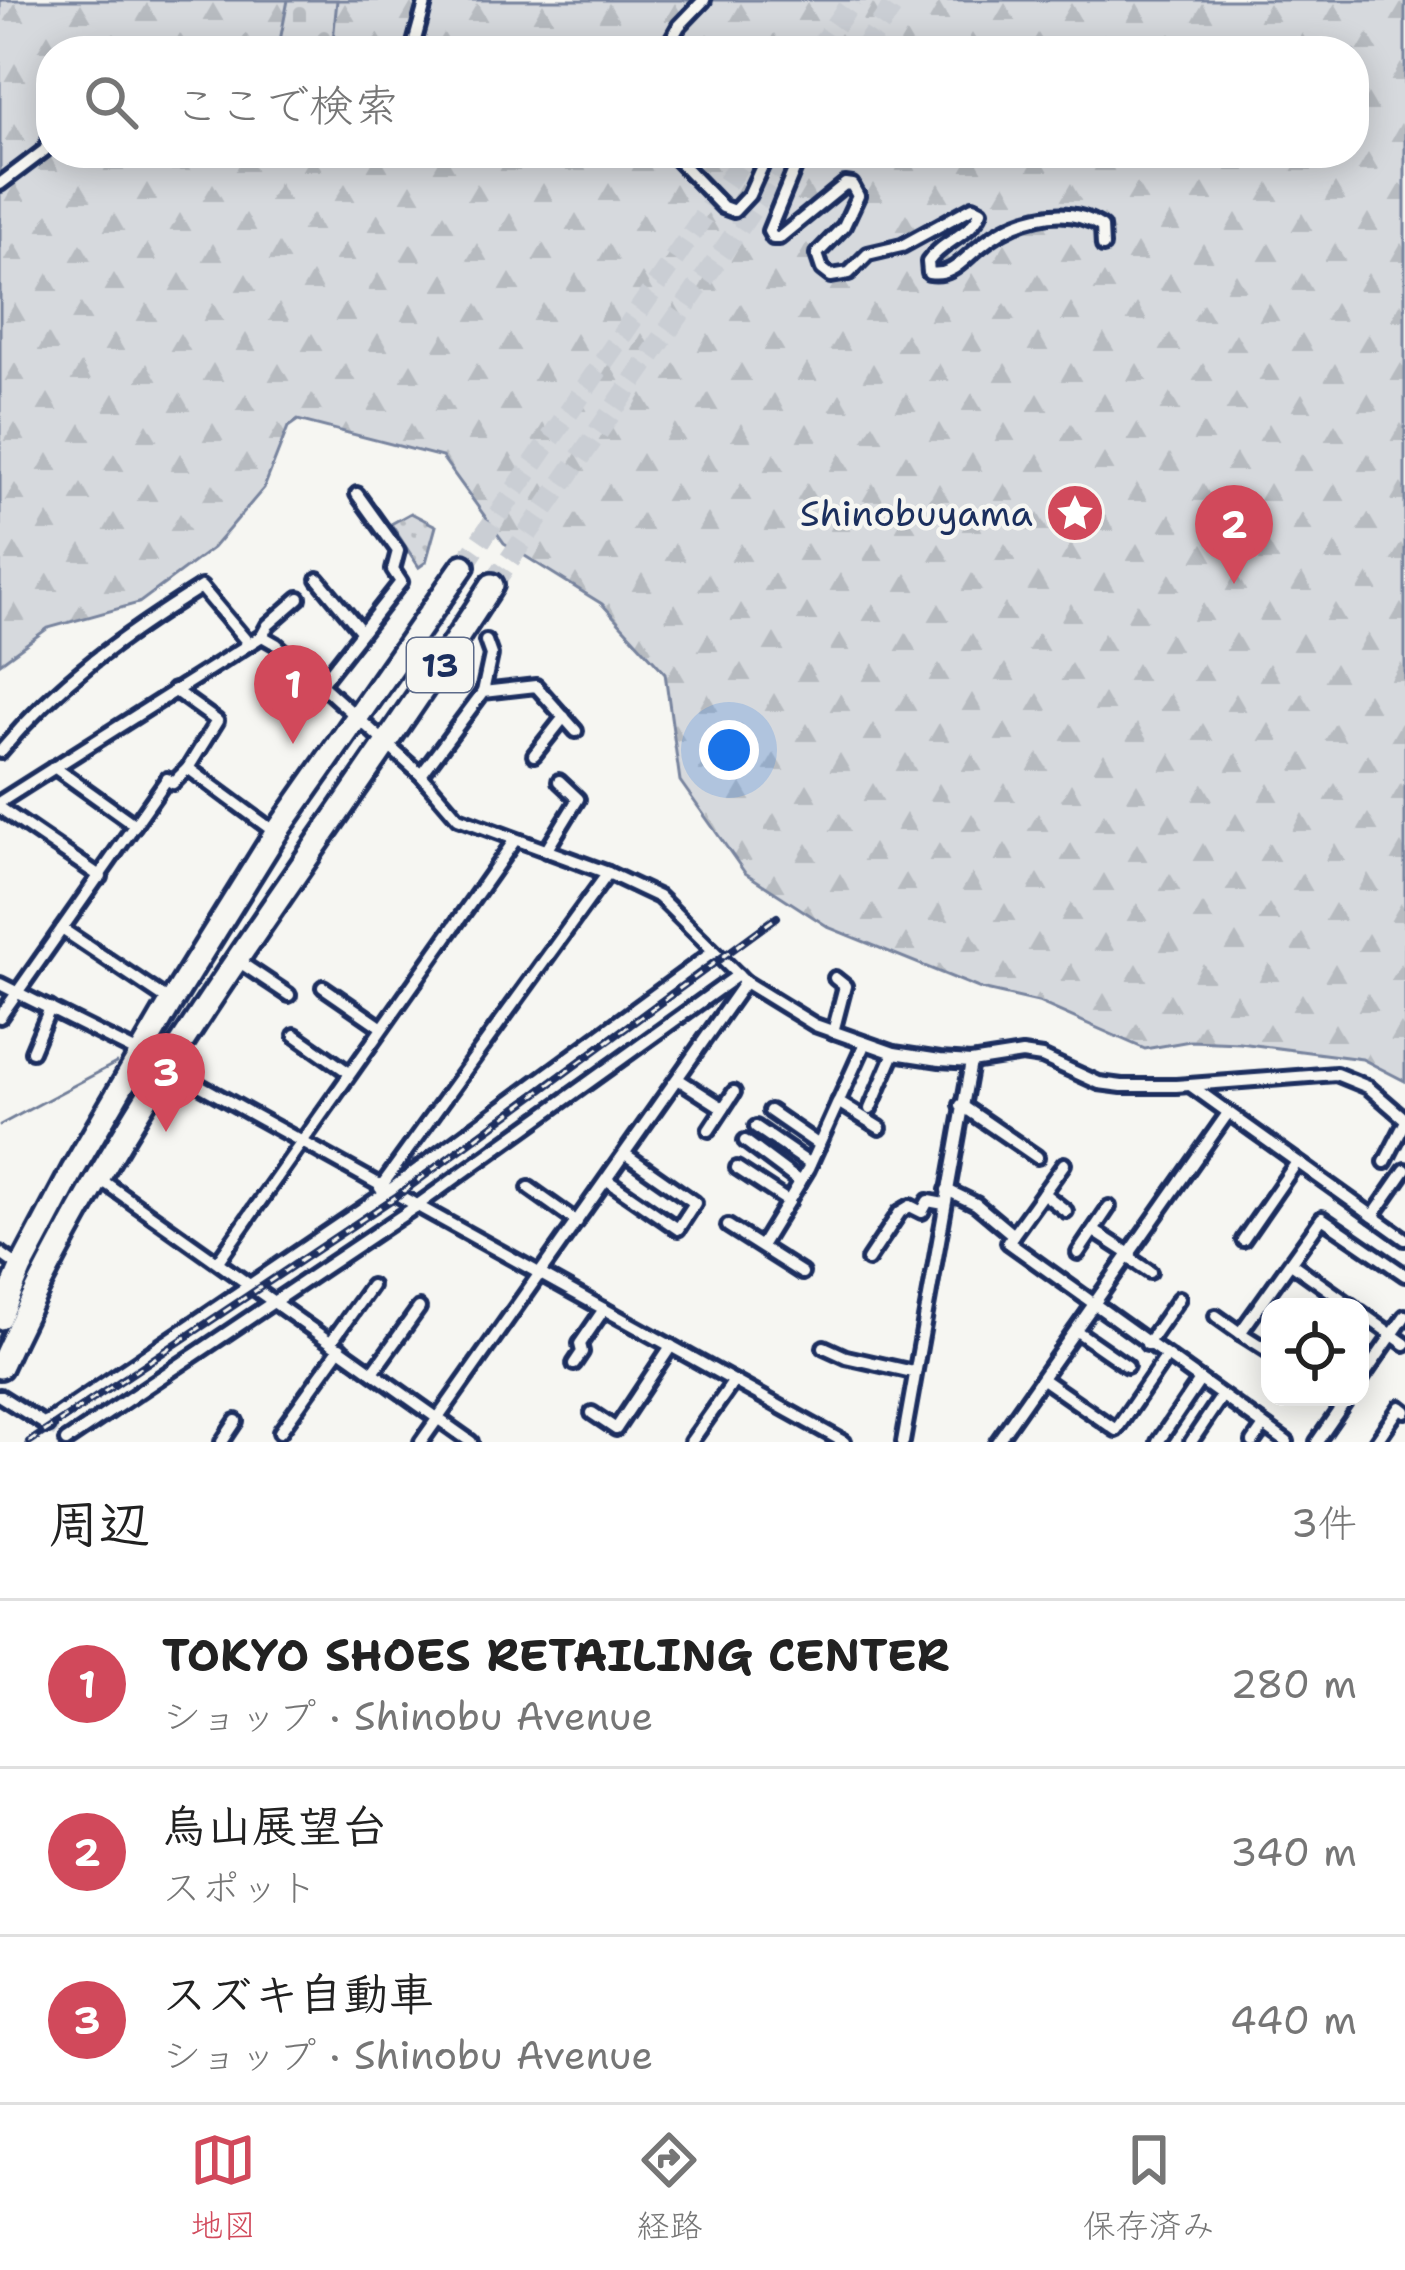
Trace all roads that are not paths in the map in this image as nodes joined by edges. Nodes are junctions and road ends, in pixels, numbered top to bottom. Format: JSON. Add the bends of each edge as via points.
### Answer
{"nodes":[{"id":1,"x":426,"y":0,"type":"edge"},
{"id":2,"x":704,"y":0,"type":"edge"},
{"id":3,"x":416,"y":36,"type":"edge"},
{"id":4,"x":673,"y":36,"type":"edge"},
{"id":5,"x":36,"y":157,"type":"edge"},
{"id":6,"x":686,"y":168,"type":"edge"},
{"id":7,"x":761,"y":168,"type":"edge"},
{"id":8,"x":795,"y":168,"type":"edge"},
{"id":9,"x":0,"y":184,"type":"edge"},
{"id":10,"x":1103,"y":246,"type":"dead end"},
{"id":11,"x":357,"y":494,"type":"dead end"},
{"id":12,"x":463,"y":566,"type":"tunnel mouth"},
{"id":13,"x":318,"y":579,"type":"dead end"},
{"id":14,"x":492,"y":584,"type":"tunnel mouth"},
{"id":15,"x":299,"y":598,"type":"dead end"},
{"id":16,"x":361,"y":631,"type":"junction"},
{"id":17,"x":262,"y":636,"type":"junction"},
{"id":18,"x":486,"y":641,"type":"dead end"},
{"id":19,"x":249,"y":644,"type":"junction"},
{"id":20,"x":321,"y":684,"type":"junction"},
{"id":21,"x":174,"y":690,"type":"junction"},
{"id":22,"x":483,"y":692,"type":"junction"},
{"id":23,"x":564,"y":717,"type":"junction"},
{"id":24,"x":357,"y":718,"type":"junction"},
{"id":25,"x":577,"y":731,"type":"dead end"},
{"id":26,"x":386,"y":744,"type":"junction"},
{"id":27,"x":0,"y":752,"type":"edge"},
{"id":28,"x":534,"y":755,"type":"dead end"},
{"id":29,"x":54,"y":767,"type":"junction"},
{"id":30,"x":188,"y":768,"type":"junction"},
{"id":31,"x":422,"y":775,"type":"junction"},
{"id":32,"x":559,"y":781,"type":"dead end"},
{"id":33,"x":0,"y":805,"type":"edge"},
{"id":34,"x":135,"y":824,"type":"junction"},
{"id":35,"x":276,"y":832,"type":"junction"},
{"id":36,"x":515,"y":840,"type":"junction"},
{"id":37,"x":546,"y":851,"type":"junction"},
{"id":38,"x":608,"y":873,"type":"junction"},
{"id":39,"x":100,"y":877,"type":"junction"},
{"id":40,"x":62,"y":929,"type":"junction"},
{"id":41,"x":713,"y":952,"type":"junction"},
{"id":42,"x":238,"y":961,"type":"junction"},
{"id":43,"x":741,"y":978,"type":"junction"},
{"id":44,"x":835,"y":978,"type":"dead end"},
{"id":45,"x":0,"y":984,"type":"edge"},
{"id":46,"x":322,"y":987,"type":"dead end"},
{"id":47,"x":17,"y":992,"type":"junction"},
{"id":48,"x":289,"y":995,"type":"dead end"},
{"id":49,"x":171,"y":1002,"type":"junction"},
{"id":50,"x":50,"y":1008,"type":"junction"},
{"id":51,"x":0,"y":1016,"type":"edge"},
{"id":52,"x":381,"y":1027,"type":"junction"},
{"id":53,"x":833,"y":1033,"type":"junction"},
{"id":54,"x":295,"y":1035,"type":"dead end"},
{"id":55,"x":865,"y":1043,"type":"junction"},
{"id":56,"x":32,"y":1051,"type":"dead end"},
{"id":57,"x":894,"y":1053,"type":"junction"},
{"id":58,"x":140,"y":1055,"type":"junction"},
{"id":59,"x":971,"y":1062,"type":"junction"},
{"id":60,"x":165,"y":1066,"type":"junction"},
{"id":61,"x":348,"y":1072,"type":"junction"},
{"id":62,"x":678,"y":1078,"type":"junction"},
{"id":63,"x":1190,"y":1084,"type":"junction"},
{"id":64,"x":734,"y":1092,"type":"dead end"},
{"id":65,"x":838,"y":1102,"type":"junction"},
{"id":66,"x":962,"y":1105,"type":"junction"},
{"id":67,"x":723,"y":1108,"type":"junction"},
{"id":68,"x":870,"y":1109,"type":"dead end"},
{"id":69,"x":770,"y":1111,"type":"dead end"},
{"id":70,"x":1228,"y":1113,"type":"junction"},
{"id":71,"x":1405,"y":1121,"type":"edge"},
{"id":72,"x":756,"y":1127,"type":"dead end"},
{"id":73,"x":880,"y":1128,"type":"dead end"},
{"id":74,"x":709,"y":1130,"type":"dead end"},
{"id":75,"x":299,"y":1141,"type":"junction"},
{"id":76,"x":745,"y":1141,"type":"dead end"},
{"id":77,"x":819,"y":1145,"type":"junction"},
{"id":78,"x":626,"y":1154,"type":"junction"},
{"id":79,"x":1037,"y":1157,"type":"dead end"},
{"id":80,"x":1297,"y":1162,"type":"junction"},
{"id":81,"x":1385,"y":1162,"type":"dead end"},
{"id":82,"x":810,"y":1164,"type":"junction"},
{"id":83,"x":1064,"y":1164,"type":"dead end"},
{"id":84,"x":736,"y":1168,"type":"dead end"},
{"id":85,"x":1405,"y":1170,"type":"edge"},
{"id":86,"x":97,"y":1177,"type":"junction"},
{"id":87,"x":608,"y":1180,"type":"junction"},
{"id":88,"x":800,"y":1182,"type":"junction"},
{"id":89,"x":529,"y":1188,"type":"dead end"},
{"id":90,"x":384,"y":1190,"type":"junction"},
{"id":91,"x":1042,"y":1193,"type":"junction"},
{"id":92,"x":946,"y":1197,"type":"junction"},
{"id":93,"x":789,"y":1202,"type":"junction"},
{"id":94,"x":1109,"y":1207,"type":"dead end"},
{"id":95,"x":415,"y":1208,"type":"junction"},
{"id":96,"x":1066,"y":1211,"type":"dead end"},
{"id":97,"x":1373,"y":1216,"type":"junction"},
{"id":98,"x":578,"y":1222,"type":"junction"},
{"id":99,"x":728,"y":1226,"type":"dead end"},
{"id":100,"x":1094,"y":1231,"type":"junction"},
{"id":101,"x":1013,"y":1234,"type":"junction"},
{"id":102,"x":1405,"y":1239,"type":"edge"},
{"id":103,"x":1244,"y":1240,"type":"dead end"},
{"id":104,"x":761,"y":1246,"type":"junction"},
{"id":105,"x":0,"y":1253,"type":"edge"},
{"id":106,"x":1078,"y":1253,"type":"dead end"},
{"id":107,"x":1130,"y":1257,"type":"junction"},
{"id":108,"x":218,"y":1261,"type":"junction"},
{"id":109,"x":868,"y":1261,"type":"dead end"},
{"id":110,"x":1291,"y":1263,"type":"junction"},
{"id":111,"x":21,"y":1268,"type":"junction"},
{"id":112,"x":1150,"y":1272,"type":"dead end"},
{"id":113,"x":802,"y":1273,"type":"dead end"},
{"id":114,"x":541,"y":1274,"type":"junction"},
{"id":115,"x":1405,"y":1274,"type":"edge"},
{"id":116,"x":253,"y":1286,"type":"junction"},
{"id":117,"x":370,"y":1286,"type":"dead end"},
{"id":118,"x":1179,"y":1298,"type":"dead end"},
{"id":119,"x":1339,"y":1298,"type":"edge"},
{"id":120,"x":275,"y":1302,"type":"junction"},
{"id":121,"x":1096,"y":1307,"type":"junction"},
{"id":122,"x":419,"y":1308,"type":"dead end"},
{"id":123,"x":604,"y":1309,"type":"junction"},
{"id":124,"x":1216,"y":1316,"type":"dead end"},
{"id":125,"x":1405,"y":1316,"type":"edge"},
{"id":126,"x":0,"y":1318,"type":"edge"},
{"id":127,"x":1369,"y":1319,"type":"edge"},
{"id":128,"x":1078,"y":1332,"type":"junction"},
{"id":129,"x":1240,"y":1333,"type":"junction"},
{"id":130,"x":1392,"y":1335,"type":"junction"},
{"id":131,"x":1147,"y":1344,"type":"junction"},
{"id":132,"x":1405,"y":1344,"type":"edge"},
{"id":133,"x":336,"y":1345,"type":"junction"},
{"id":134,"x":671,"y":1346,"type":"junction"},
{"id":135,"x":1261,"y":1346,"type":"edge"},
{"id":136,"x":824,"y":1347,"type":"dead end"},
{"id":137,"x":1166,"y":1357,"type":"junction"},
{"id":138,"x":574,"y":1364,"type":"dead end"},
{"id":139,"x":1127,"y":1366,"type":"dead end"},
{"id":140,"x":0,"y":1367,"type":"edge"},
{"id":141,"x":1369,"y":1368,"type":"edge"},
{"id":142,"x":373,"y":1372,"type":"junction"},
{"id":143,"x":913,"y":1372,"type":"junction"},
{"id":144,"x":1044,"y":1380,"type":"junction"},
{"id":145,"x":1200,"y":1380,"type":"junction"},
{"id":146,"x":734,"y":1381,"type":"junction"},
{"id":147,"x":0,"y":1396,"type":"edge"},
{"id":148,"x":1222,"y":1396,"type":"junction"},
{"id":149,"x":1340,"y":1406,"type":"edge"},
{"id":150,"x":1405,"y":1411,"type":"edge"},
{"id":151,"x":592,"y":1413,"type":"dead end"},
{"id":152,"x":438,"y":1418,"type":"junction"},
{"id":153,"x":236,"y":1421,"type":"dead end"},
{"id":154,"x":1264,"y":1426,"type":"junction"},
{"id":155,"x":280,"y":1432,"type":"dead end"},
{"id":156,"x":824,"y":1438,"type":"edge"},
{"id":157,"x":65,"y":1440,"type":"edge"},
{"id":158,"x":222,"y":1442,"type":"edge"},
{"id":159,"x":422,"y":1442,"type":"edge"},
{"id":160,"x":471,"y":1442,"type":"edge"},
{"id":161,"x":691,"y":1442,"type":"edge"},
{"id":162,"x":844,"y":1442,"type":"edge"},
{"id":163,"x":903,"y":1442,"type":"edge"},
{"id":164,"x":998,"y":1442,"type":"edge"},
{"id":165,"x":1158,"y":1442,"type":"edge"},
{"id":166,"x":1191,"y":1442,"type":"edge"},
{"id":167,"x":1253,"y":1442,"type":"edge"},
{"id":168,"x":1287,"y":1442,"type":"edge"},
{"id":169,"x":1317,"y":1442,"type":"edge"},
{"id":170,"x":1376,"y":1442,"type":"edge"}],
"edges":[{"from":1,"to":3,"type":"street"},
{"from":2,"to":4,"type":"street"},
{"from":5,"to":9,"type":"street"},
{"from":6,"to":7,"type":"street","via":[[728,211],[749,195]]},
{"from":8,"to":10,"type":"street","via":[[773,238],[845,184],[858,196],[818,254],[831,276],[973,207],[981,211],[976,223],[936,252],[929,272],[947,272],[983,244],[1047,214],[1092,220],[1102,227]]},
{"from":11,"to":16,"type":"street","via":[[398,551],[393,570],[401,582]]},
{"from":12,"to":24,"type":"highway","number":"13"},
{"from":13,"to":16,"type":"street"},
{"from":14,"to":26,"type":"highway","number":"13"},
{"from":15,"to":17,"type":"street"},
{"from":16,"to":20,"type":"street"},
{"from":17,"to":19,"type":"street"},
{"from":17,"to":20,"type":"street"},
{"from":18,"to":22,"type":"street"},
{"from":19,"to":21,"type":"street"},
{"from":19,"to":27,"type":"street","via":[[201,587],[64,683]]},
{"from":20,"to":24,"type":"street"},
{"from":21,"to":29,"type":"street"},
{"from":21,"to":30,"type":"street","via":[[218,721]]},
{"from":22,"to":23,"type":"street","via":[[536,686]]},
{"from":22,"to":31,"type":"street"},
{"from":23,"to":25,"type":"street"},
{"from":23,"to":28,"type":"street"},
{"from":24,"to":26,"type":"street"},
{"from":24,"to":35,"type":"highway","number":"13"},
{"from":26,"to":31,"type":"street"},
{"from":26,"to":42,"type":"highway","number":"13"},
{"from":29,"to":33,"type":"street"},
{"from":29,"to":34,"type":"street"},
{"from":30,"to":34,"type":"street","via":[[173,783],[167,779]]},
{"from":30,"to":35,"type":"street"},
{"from":31,"to":36,"type":"street","via":[[458,818]]},
{"from":32,"to":37,"type":"street","via":[[578,800]]},
{"from":33,"to":39,"type":"street"},
{"from":34,"to":39,"type":"street"},
{"from":35,"to":49,"type":"highway","number":"13"},
{"from":36,"to":37,"type":"street"},
{"from":36,"to":52,"type":"street"},
{"from":37,"to":38,"type":"street"},
{"from":38,"to":41,"type":"street","via":[[659,897]]},
{"from":38,"to":90,"type":"street"},
{"from":39,"to":40,"type":"street"},
{"from":40,"to":47,"type":"street"},
{"from":40,"to":49,"type":"street"},
{"from":41,"to":43,"type":"street"},
{"from":41,"to":90,"type":"street"},
{"from":42,"to":48,"type":"street"},
{"from":42,"to":60,"type":"highway","number":"13"},
{"from":43,"to":53,"type":"street"},
{"from":43,"to":62,"type":"street"},
{"from":43,"to":95,"type":"street"},
{"from":44,"to":53,"type":"street","via":[[844,986]]},
{"from":45,"to":47,"type":"street"},
{"from":46,"to":52,"type":"street"},
{"from":47,"to":50,"type":"street"},
{"from":47,"to":51,"type":"street"},
{"from":49,"to":58,"type":"highway","number":"13"},
{"from":50,"to":56,"type":"street"},
{"from":50,"to":58,"type":"street"},
{"from":52,"to":61,"type":"street"},
{"from":53,"to":55,"type":"street"},
{"from":54,"to":61,"type":"street"},
{"from":55,"to":57,"type":"street"},
{"from":55,"to":65,"type":"street"},
{"from":57,"to":59,"type":"street"},
{"from":57,"to":68,"type":"street"},
{"from":58,"to":60,"type":"street"},
{"from":58,"to":111,"type":"highway","number":"13"},
{"from":59,"to":63,"type":"street","via":[[1022,1054],[1100,1083]]},
{"from":59,"to":66,"type":"street"},
{"from":60,"to":75,"type":"street"},
{"from":60,"to":86,"type":"highway","number":"13"},
{"from":61,"to":75,"type":"street"},
{"from":62,"to":67,"type":"street"},
{"from":62,"to":78,"type":"street"},
{"from":63,"to":70,"type":"street"},
{"from":63,"to":71,"type":"street","via":[[1336,1074],[1368,1087]]},
{"from":64,"to":67,"type":"street"},
{"from":65,"to":73,"type":"street"},
{"from":65,"to":77,"type":"street"},
{"from":66,"to":79,"type":"street"},
{"from":66,"to":92,"type":"street"},
{"from":67,"to":74,"type":"street"},
{"from":69,"to":77,"type":"street"},
{"from":70,"to":80,"type":"street"},
{"from":70,"to":107,"type":"street"},
{"from":71,"to":81,"type":"street"},
{"from":72,"to":82,"type":"street"},
{"from":75,"to":90,"type":"street"},
{"from":75,"to":108,"type":"street"},
{"from":76,"to":88,"type":"street"},
{"from":77,"to":82,"type":"street"},
{"from":78,"to":87,"type":"street"},
{"from":78,"to":87,"type":"street","via":[[695,1203],[678,1229]]},
{"from":80,"to":97,"type":"street"},
{"from":80,"to":103,"type":"street"},
{"from":82,"to":88,"type":"street"},
{"from":83,"to":91,"type":"street"},
{"from":84,"to":93,"type":"street"},
{"from":85,"to":97,"type":"street"},
{"from":86,"to":108,"type":"street"},
{"from":86,"to":140,"type":"highway","number":"13"},
{"from":87,"to":98,"type":"street"},
{"from":88,"to":93,"type":"street"},
{"from":89,"to":98,"type":"street"},
{"from":90,"to":95,"type":"street"},
{"from":90,"to":116,"type":"street"},
{"from":91,"to":96,"type":"street"},
{"from":91,"to":101,"type":"street"},
{"from":92,"to":101,"type":"street","via":[[976,1204]]},
{"from":92,"to":109,"type":"street","via":[[928,1201],[922,1212],[900,1212]]},
{"from":92,"to":143,"type":"street"},
{"from":93,"to":104,"type":"street"},
{"from":94,"to":100,"type":"street"},
{"from":95,"to":114,"type":"street"},
{"from":95,"to":120,"type":"street"},
{"from":97,"to":102,"type":"street"},
{"from":98,"to":114,"type":"street"},
{"from":99,"to":104,"type":"street"},
{"from":100,"to":106,"type":"street"},
{"from":100,"to":107,"type":"street"},
{"from":101,"to":121,"type":"street","via":[[1008,1242]]},
{"from":104,"to":113,"type":"street"},
{"from":105,"to":111,"type":"street"},
{"from":107,"to":112,"type":"street"},
{"from":107,"to":121,"type":"street"},
{"from":108,"to":116,"type":"street"},
{"from":110,"to":115,"type":"street","via":[[1322,1218]]},
{"from":110,"to":119,"type":"street"},
{"from":110,"to":129,"type":"street"},
{"from":111,"to":126,"type":"highway","number":"13"},
{"from":114,"to":123,"type":"street"},
{"from":114,"to":152,"type":"street"},
{"from":116,"to":120,"type":"street"},
{"from":116,"to":147,"type":"street","via":[[47,1426]]},
{"from":117,"to":133,"type":"street"},
{"from":118,"to":131,"type":"street"},
{"from":120,"to":133,"type":"street"},
{"from":120,"to":157,"type":"street"},
{"from":121,"to":128,"type":"street"},
{"from":121,"to":131,"type":"street"},
{"from":122,"to":142,"type":"street"},
{"from":123,"to":134,"type":"street"},
{"from":123,"to":138,"type":"street"},
{"from":124,"to":129,"type":"street"},
{"from":125,"to":130,"type":"street"},
{"from":127,"to":130,"type":"street"},
{"from":128,"to":139,"type":"street"},
{"from":128,"to":144,"type":"street"},
{"from":129,"to":135,"type":"street"},
{"from":130,"to":132,"type":"street"},
{"from":130,"to":141,"type":"street"},
{"from":131,"to":137,"type":"street"},
{"from":133,"to":142,"type":"street"},
{"from":133,"to":155,"type":"street"},
{"from":134,"to":146,"type":"street"},
{"from":134,"to":151,"type":"street","via":[[616,1429]]},
{"from":136,"to":143,"type":"street"},
{"from":137,"to":144,"type":"street","via":[[1116,1430]]},
{"from":137,"to":145,"type":"street"},
{"from":142,"to":152,"type":"street"},
{"from":143,"to":163,"type":"street"},
{"from":144,"to":164,"type":"street"},
{"from":145,"to":148,"type":"street"},
{"from":145,"to":165,"type":"street"},
{"from":146,"to":156,"type":"street"},
{"from":146,"to":161,"type":"street"},
{"from":148,"to":154,"type":"street"},
{"from":148,"to":166,"type":"street"},
{"from":149,"to":169,"type":"street"},
{"from":150,"to":170,"type":"street","via":[[1400,1407]]},
{"from":152,"to":159,"type":"street"},
{"from":152,"to":160,"type":"street"},
{"from":153,"to":158,"type":"street"},
{"from":154,"to":167,"type":"street"},
{"from":154,"to":168,"type":"street"},
{"from":156,"to":162,"type":"street"}]}
